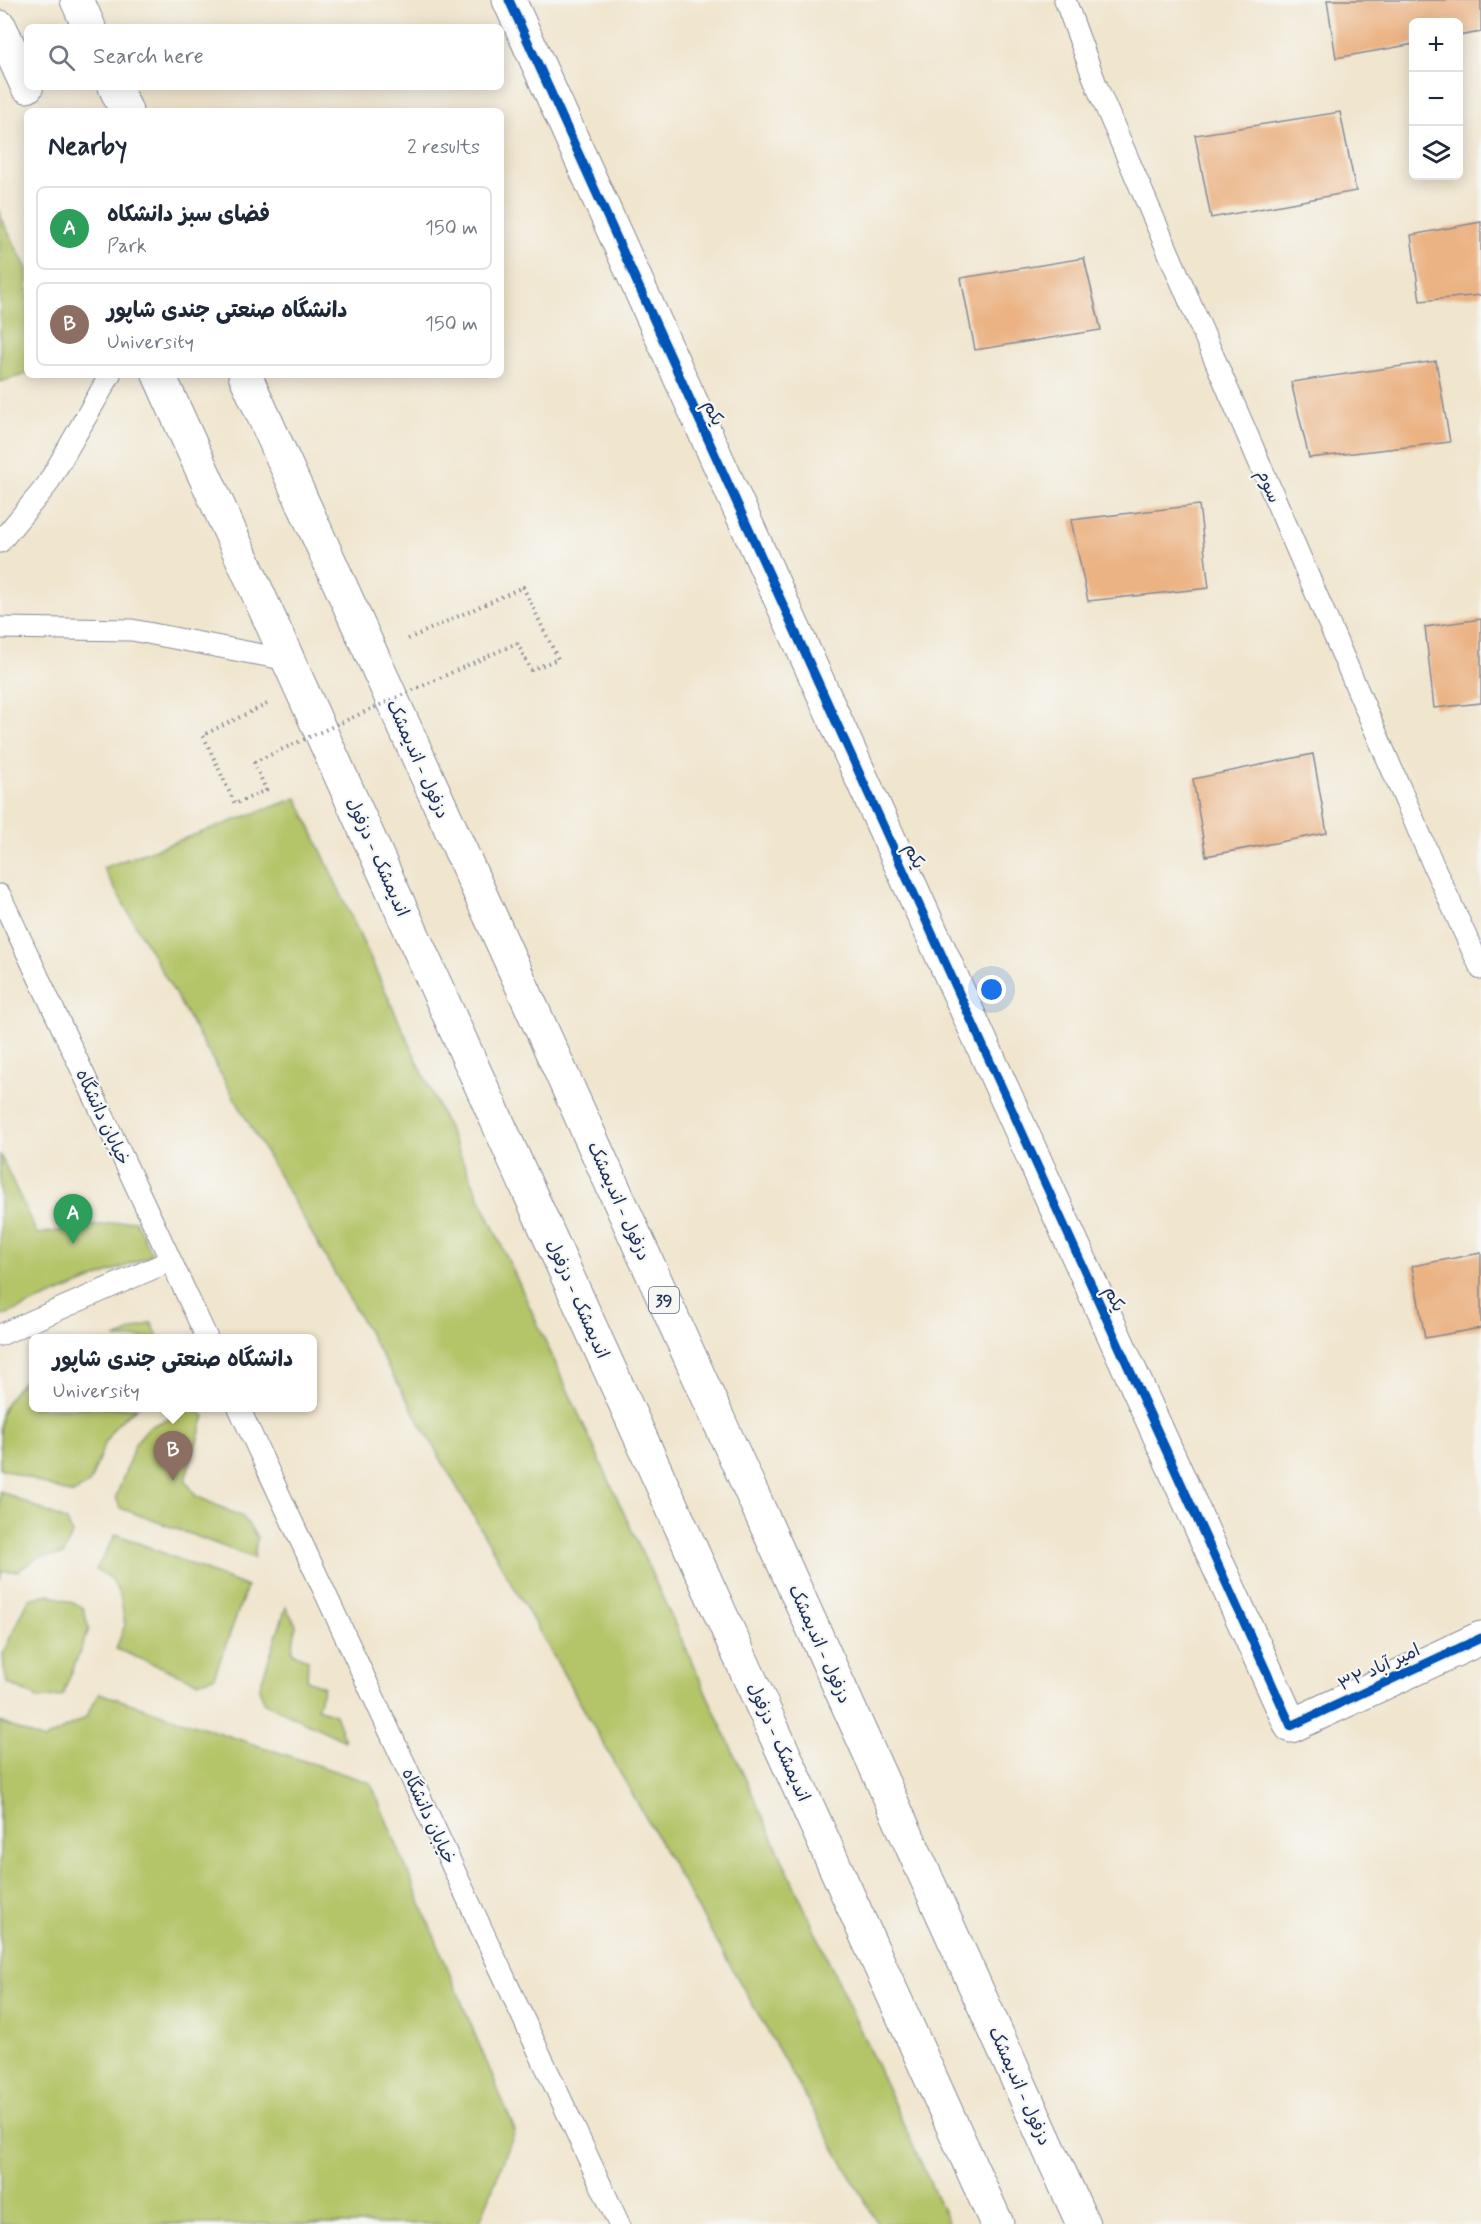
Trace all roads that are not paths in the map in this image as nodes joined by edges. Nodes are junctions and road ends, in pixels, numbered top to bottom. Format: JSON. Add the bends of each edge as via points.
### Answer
{"nodes":[{"id":1,"x":77,"y":0,"type":"edge"},
{"id":2,"x":509,"y":0,"type":"edge"},
{"id":3,"x":1067,"y":1,"type":"edge"},
{"id":4,"x":88,"y":24,"type":"edge"},
{"id":5,"x":0,"y":27,"type":"edge"},
{"id":6,"x":24,"y":79,"type":"edge"},
{"id":7,"x":29,"y":90,"type":"edge"},
{"id":8,"x":116,"y":90,"type":"edge"},
{"id":9,"x":38,"y":108,"type":"edge"},
{"id":10,"x":125,"y":108,"type":"edge"},
{"id":11,"x":108,"y":378,"type":"edge"},
{"id":12,"x":160,"y":378,"type":"edge"},
{"id":13,"x":245,"y":378,"type":"edge"},
{"id":14,"x":0,"y":542,"type":"edge"},
{"id":15,"x":0,"y":628,"type":"edge"},
{"id":16,"x":294,"y":674,"type":"junction"},
{"id":17,"x":0,"y":896,"type":"edge"},
{"id":18,"x":1481,"y":969,"type":"edge"},
{"id":19,"x":170,"y":1261,"type":"junction"},
{"id":20,"x":205,"y":1334,"type":"edge"},
{"id":21,"x":0,"y":1335,"type":"edge"},
{"id":22,"x":241,"y":1412,"type":"edge"},
{"id":23,"x":1481,"y":1638,"type":"edge"},
{"id":24,"x":1291,"y":1726,"type":"joint"},
{"id":25,"x":619,"y":2224,"type":"edge"},
{"id":26,"x":997,"y":2224,"type":"edge"},
{"id":27,"x":1083,"y":2224,"type":"edge"}],
"edges":[{"from":1,"to":4,"type":"main road"},
{"from":2,"to":24,"type":"main road","name":"یکم"},
{"from":3,"to":18,"type":"lane","name":"سوم","via":[[1097,87]]},
{"from":5,"to":6,"type":"main road"},
{"from":7,"to":9,"type":"main road"},
{"from":8,"to":10,"type":"main road"},
{"from":11,"to":14,"type":"lane","via":[[47,485]]},
{"from":12,"to":16,"type":"main road","name":"اندیمشک - دزفول"},
{"from":13,"to":27,"type":"main road","name":"دزفول - اندیمشک","number":"39"},
{"from":15,"to":16,"type":"lane","via":[[132,630]]},
{"from":16,"to":26,"type":"main road","name":"اندیمشک - دزفول"},
{"from":17,"to":19,"type":"lane","name":"خیابان دانشگاه"},
{"from":19,"to":20,"type":"lane","name":"خیابان دانشگاه"},
{"from":19,"to":21,"type":"lane"},
{"from":22,"to":25,"type":"lane","name":"خیابان دانشگاه"},
{"from":23,"to":24,"type":"main road","name":"۳۲ امیر آباد"}]}
